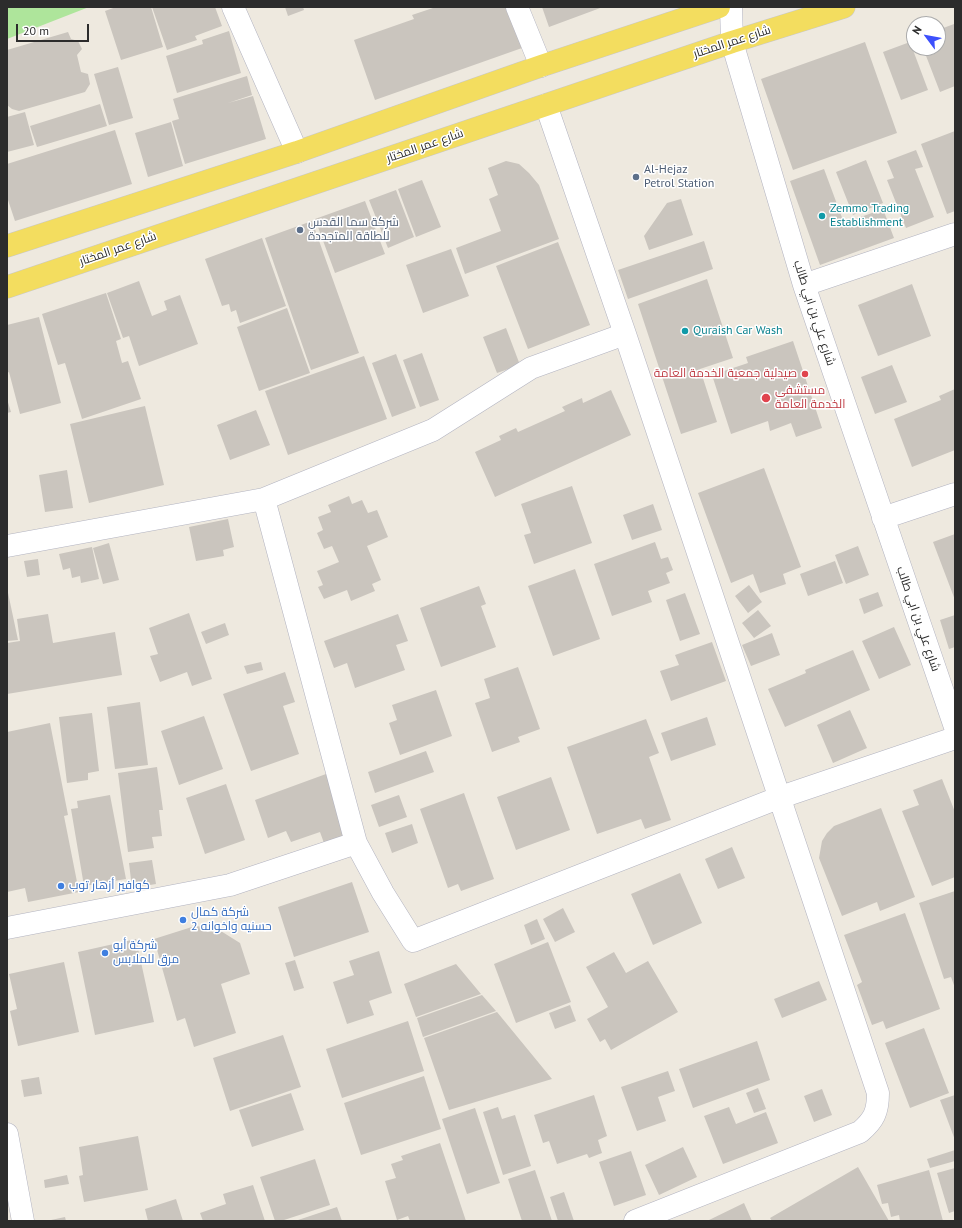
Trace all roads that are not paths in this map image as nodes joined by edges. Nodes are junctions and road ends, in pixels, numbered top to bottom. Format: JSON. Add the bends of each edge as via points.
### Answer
{"nodes":[{"id":1,"x":233,"y":7,"type":"edge"},
{"id":2,"x":517,"y":7,"type":"edge"},
{"id":3,"x":719,"y":7,"type":"edge"},
{"id":4,"x":731,"y":7,"type":"edge"},
{"id":5,"x":844,"y":7,"type":"edge"},
{"id":6,"x":732,"y":42,"type":"junction"},
{"id":7,"x":541,"y":66,"type":"junction"},
{"id":8,"x":546,"y":105,"type":"junction"},
{"id":9,"x":297,"y":152,"type":"junction"},
{"id":10,"x":955,"y":234,"type":"edge"},
{"id":11,"x":7,"y":246,"type":"edge"},
{"id":12,"x":804,"y":286,"type":"junction"},
{"id":13,"x":7,"y":287,"type":"edge"},
{"id":14,"x":625,"y":334,"type":"junction"},
{"id":15,"x":955,"y":494,"type":"edge"},
{"id":16,"x":264,"y":499,"type":"junction"},
{"id":17,"x":883,"y":518,"type":"junction"},
{"id":18,"x":7,"y":546,"type":"edge"},
{"id":19,"x":955,"y":727,"type":"edge"},
{"id":20,"x":955,"y":738,"type":"edge"},
{"id":21,"x":778,"y":798,"type":"junction"},
{"id":22,"x":356,"y":843,"type":"junction"},
{"id":23,"x":7,"y":928,"type":"edge"},
{"id":24,"x":7,"y":1134,"type":"edge"},
{"id":25,"x":23,"y":1221,"type":"edge"},
{"id":26,"x":635,"y":1221,"type":"edge"}],
"edges":[{"from":1,"to":9,"type":"street"},
{"from":2,"to":7,"type":"street"},
{"from":3,"to":7,"type":"main road"},
{"from":4,"to":6,"type":"street","name":"شارع علي بن ابي طالب"},
{"from":5,"to":6,"type":"main road","name":"شارع عمر المختار"},
{"from":6,"to":8,"type":"main road","name":"شارع عمر المختار"},
{"from":6,"to":12,"type":"street","name":"شارع علي بن ابي طالب"},
{"from":7,"to":9,"type":"main road"},
{"from":8,"to":13,"type":"main road","name":"شارع عمر المختار"},
{"from":8,"to":14,"type":"street"},
{"from":9,"to":11,"type":"main road"},
{"from":10,"to":12,"type":"street"},
{"from":12,"to":17,"type":"street","name":"شارع علي بن ابي طالب"},
{"from":14,"to":16,"type":"street","via":[[531,368],[433,430]]},
{"from":14,"to":21,"type":"street"},
{"from":15,"to":17,"type":"street"},
{"from":16,"to":18,"type":"street"},
{"from":16,"to":22,"type":"street"},
{"from":17,"to":19,"type":"street","name":"شارع علي بن ابي طالب"},
{"from":20,"to":21,"type":"street"},
{"from":21,"to":22,"type":"street","via":[[413,942]]},
{"from":21,"to":26,"type":"street","via":[[878,1093],[875,1116],[860,1132]]},
{"from":22,"to":23,"type":"street","via":[[230,885]]},
{"from":24,"to":25,"type":"street"}]}
